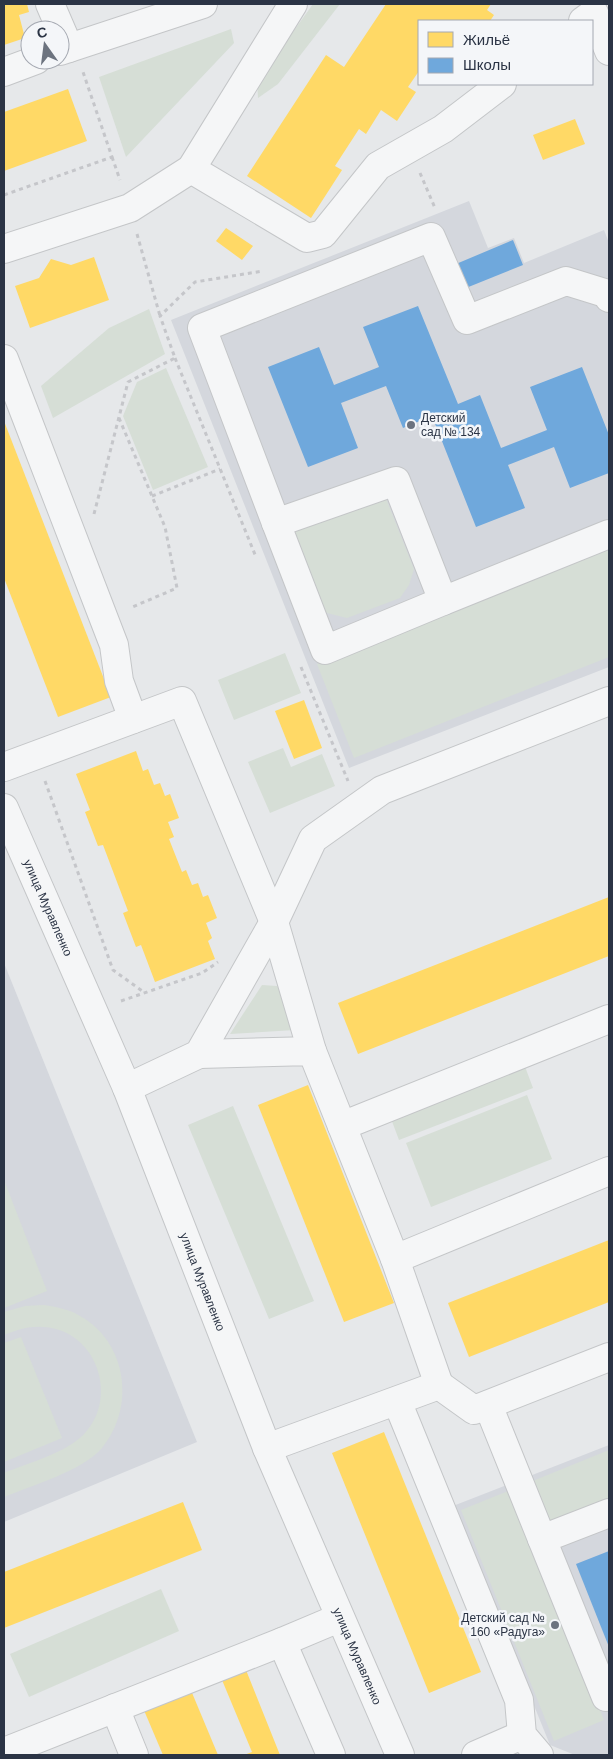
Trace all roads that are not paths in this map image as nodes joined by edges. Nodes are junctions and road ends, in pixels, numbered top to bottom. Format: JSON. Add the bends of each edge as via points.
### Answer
{"nodes":[{"id":1,"x":50,"y":4,"type":"edge"},
{"id":2,"x":203,"y":4,"type":"edge"},
{"id":3,"x":293,"y":4,"type":"edge"},
{"id":4,"x":590,"y":13,"type":"edge"},
{"id":5,"x":56,"y":20,"type":"edge"},
{"id":6,"x":609,"y":51,"type":"edge"},
{"id":7,"x":70,"y":56,"type":"edge"},
{"id":8,"x":20,"y":66,"type":"edge"},
{"id":9,"x":4,"y":72,"type":"edge"},
{"id":10,"x":501,"y":85,"type":"edge"},
{"id":11,"x":191,"y":169,"type":"junction"},
{"id":12,"x":4,"y":248,"type":"edge"},
{"id":13,"x":609,"y":298,"type":"edge"},
{"id":14,"x":4,"y":359,"type":"edge"},
{"id":15,"x":276,"y":523,"type":"junction"},
{"id":16,"x":609,"y":534,"type":"edge"},
{"id":17,"x":443,"y":601,"type":"junction"},
{"id":18,"x":609,"y":701,"type":"edge"},
{"id":19,"x":134,"y":719,"type":"junction"},
{"id":20,"x":4,"y":767,"type":"edge"},
{"id":21,"x":4,"y":808,"type":"edge"},
{"id":22,"x":12,"y":847,"type":"edge"},
{"id":23,"x":274,"y":922,"type":"junction"},
{"id":24,"x":609,"y":1019,"type":"edge"},
{"id":25,"x":312,"y":1051,"type":"junction"},
{"id":26,"x":199,"y":1054,"type":"junction"},
{"id":27,"x":127,"y":1088,"type":"junction"},
{"id":28,"x":342,"y":1126,"type":"junction"},
{"id":29,"x":609,"y":1170,"type":"edge"},
{"id":30,"x":395,"y":1259,"type":"junction"},
{"id":31,"x":609,"y":1358,"type":"edge"},
{"id":32,"x":439,"y":1384,"type":"junction"},
{"id":33,"x":397,"y":1401,"type":"junction"},
{"id":34,"x":488,"y":1405,"type":"junction"},
{"id":35,"x":266,"y":1448,"type":"junction"},
{"id":36,"x":609,"y":1513,"type":"edge"},
{"id":37,"x":542,"y":1540,"type":"junction"},
{"id":38,"x":339,"y":1618,"type":"junction"},
{"id":39,"x":282,"y":1642,"type":"junction"},
{"id":40,"x":609,"y":1696,"type":"edge"},
{"id":41,"x":115,"y":1708,"type":"junction"},
{"id":42,"x":522,"y":1734,"type":"junction"},
{"id":43,"x":4,"y":1752,"type":"edge"},
{"id":44,"x":134,"y":1755,"type":"edge"},
{"id":45,"x":331,"y":1755,"type":"edge"},
{"id":46,"x":400,"y":1755,"type":"edge"},
{"id":47,"x":476,"y":1755,"type":"edge"},
{"id":48,"x":539,"y":1755,"type":"edge"}],
"edges":[{"from":1,"to":5,"type":"street"},
{"from":2,"to":7,"type":"street"},
{"from":3,"to":11,"type":"street"},
{"from":4,"to":6,"type":"street"},
{"from":8,"to":9,"type":"street"},
{"from":10,"to":11,"type":"street","via":[[443,129],[378,166],[323,234],[306,238]]},
{"from":11,"to":12,"type":"street","via":[[130,208]]},
{"from":13,"to":15,"type":"street","via":[[608,294],[566,281],[467,320],[431,237],[202,328]]},
{"from":14,"to":19,"type":"street","via":[[114,646],[119,681]]},
{"from":15,"to":17,"type":"street","via":[[396,481]]},
{"from":15,"to":17,"type":"street","via":[[325,650]]},
{"from":16,"to":17,"type":"street"},
{"from":18,"to":23,"type":"street","via":[[382,790],[313,839]]},
{"from":19,"to":20,"type":"street"},
{"from":19,"to":23,"type":"street","via":[[182,701]]},
{"from":21,"to":22,"type":"street","name":"улица Муравленко"},
{"from":22,"to":27,"type":"street","name":"улица Муравленко"},
{"from":23,"to":25,"type":"street"},
{"from":23,"to":26,"type":"street"},
{"from":24,"to":28,"type":"street"},
{"from":25,"to":26,"type":"street"},
{"from":25,"to":28,"type":"street"},
{"from":26,"to":27,"type":"street"},
{"from":27,"to":35,"type":"street","name":"улица Муравленко"},
{"from":28,"to":30,"type":"street"},
{"from":29,"to":30,"type":"street"},
{"from":30,"to":32,"type":"street"},
{"from":31,"to":34,"type":"street"},
{"from":32,"to":33,"type":"street"},
{"from":32,"to":34,"type":"street","via":[[474,1410]]},
{"from":33,"to":35,"type":"street"},
{"from":33,"to":42,"type":"street","via":[[519,1700]]},
{"from":34,"to":37,"type":"street"},
{"from":35,"to":38,"type":"street","name":"улица Муравленко"},
{"from":36,"to":37,"type":"street"},
{"from":37,"to":40,"type":"street","via":[[606,1697]]},
{"from":38,"to":39,"type":"street"},
{"from":38,"to":46,"type":"street","name":"улица Муравленко"},
{"from":39,"to":41,"type":"street"},
{"from":39,"to":45,"type":"street"},
{"from":41,"to":43,"type":"street"},
{"from":41,"to":44,"type":"street"},
{"from":42,"to":47,"type":"street"},
{"from":42,"to":48,"type":"street"}]}
